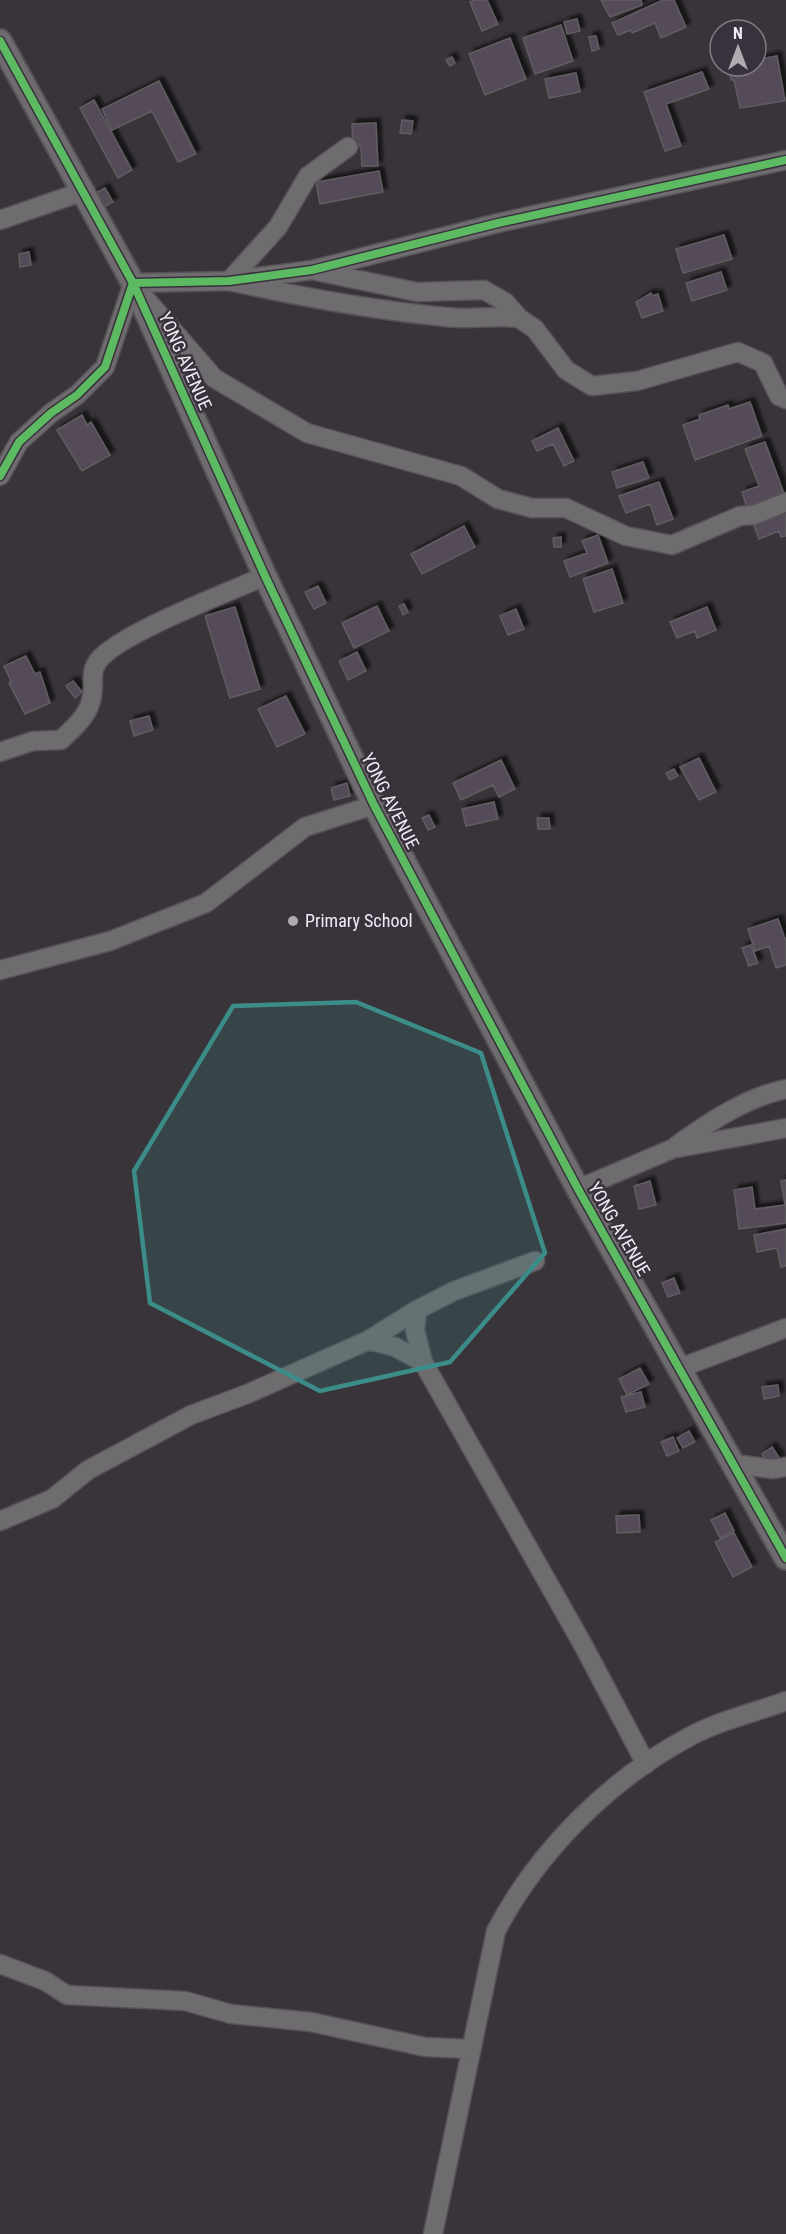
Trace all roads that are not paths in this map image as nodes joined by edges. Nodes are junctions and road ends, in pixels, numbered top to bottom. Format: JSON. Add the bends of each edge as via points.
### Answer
{"nodes":[{"id":1,"x":0,"y":41,"type":"edge"},
{"id":2,"x":348,"y":147,"type":"dead end"},
{"id":3,"x":786,"y":160,"type":"edge"},
{"id":4,"x":84,"y":191,"type":"junction"},
{"id":5,"x":0,"y":220,"type":"edge"},
{"id":6,"x":312,"y":270,"type":"junction"},
{"id":7,"x":229,"y":281,"type":"junction"},
{"id":8,"x":133,"y":283,"type":"junction"},
{"id":9,"x":519,"y":318,"type":"junction"},
{"id":10,"x":786,"y":399,"type":"edge"},
{"id":11,"x":0,"y":476,"type":"edge"},
{"id":12,"x":786,"y":502,"type":"edge"},
{"id":13,"x":265,"y":576,"type":"junction"},
{"id":14,"x":0,"y":752,"type":"edge"},
{"id":15,"x":374,"y":805,"type":"junction"},
{"id":16,"x":0,"y":970,"type":"edge"},
{"id":17,"x":786,"y":1089,"type":"edge"},
{"id":18,"x":786,"y":1128,"type":"edge"},
{"id":19,"x":672,"y":1149,"type":"junction"},
{"id":20,"x":578,"y":1188,"type":"junction"},
{"id":21,"x":535,"y":1261,"type":"dead end"},
{"id":22,"x":417,"y":1310,"type":"junction"},
{"id":23,"x":786,"y":1328,"type":"edge"},
{"id":24,"x":369,"y":1340,"type":"junction"},
{"id":25,"x":423,"y":1362,"type":"junction"},
{"id":26,"x":680,"y":1368,"type":"junction"},
{"id":27,"x":735,"y":1464,"type":"junction"},
{"id":28,"x":786,"y":1467,"type":"edge"},
{"id":29,"x":0,"y":1521,"type":"edge"},
{"id":30,"x":786,"y":1558,"type":"edge"},
{"id":31,"x":786,"y":1701,"type":"edge"},
{"id":32,"x":646,"y":1764,"type":"junction"},
{"id":33,"x":0,"y":1964,"type":"edge"},
{"id":34,"x":470,"y":2049,"type":"junction"},
{"id":35,"x":433,"y":2234,"type":"edge"}],
"edges":[{"from":1,"to":4,"type":"street","name":"YONG AVENUE"},
{"from":2,"to":7,"type":"street","via":[[308,176],[279,226]]},
{"from":3,"to":6,"type":"street","via":[[498,223]]},
{"from":4,"to":5,"type":"street"},
{"from":4,"to":8,"type":"street","name":"YONG AVENUE"},
{"from":6,"to":7,"type":"street"},
{"from":6,"to":9,"type":"street","via":[[417,292],[484,290],[505,302]]},
{"from":7,"to":8,"type":"street"},
{"from":7,"to":9,"type":"street","via":[[390,311],[473,320],[497,315]]},
{"from":8,"to":11,"type":"street","via":[[105,368],[18,442]]},
{"from":8,"to":12,"type":"street","via":[[214,378],[307,433],[461,476],[498,499],[532,508],[566,508],[626,536],[672,545],[740,516],[754,515]]},
{"from":8,"to":13,"type":"street","name":"YONG AVENUE"},
{"from":9,"to":10,"type":"street","via":[[535,329],[566,370],[592,386],[637,381],[738,352],[763,363],[779,396]]},
{"from":13,"to":14,"type":"street","via":[[123,641],[99,660],[91,675],[93,695],[86,716],[61,740],[33,741]]},
{"from":13,"to":15,"type":"street","name":"YONG AVENUE"},
{"from":15,"to":16,"type":"street","via":[[305,827],[206,903],[110,941]]},
{"from":15,"to":20,"type":"street","name":"YONG AVENUE"},
{"from":17,"to":19,"type":"street","via":[[712,1120]]},
{"from":18,"to":19,"type":"street"},
{"from":19,"to":20,"type":"street"},
{"from":20,"to":26,"type":"street","name":"YONG AVENUE"},
{"from":21,"to":22,"type":"street"},
{"from":22,"to":24,"type":"street"},
{"from":22,"to":25,"type":"street","via":[[415,1330]]},
{"from":23,"to":26,"type":"street"},
{"from":24,"to":25,"type":"street","via":[[395,1347]]},
{"from":24,"to":29,"type":"street","via":[[191,1415],[88,1470],[52,1499]]},
{"from":25,"to":32,"type":"street"},
{"from":26,"to":27,"type":"street","name":"YONG AVENUE"},
{"from":27,"to":28,"type":"street"},
{"from":27,"to":30,"type":"street","name":"YONG AVENUE"},
{"from":31,"to":32,"type":"street","via":[[688,1737]]},
{"from":32,"to":34,"type":"street","via":[[583,1815],[540,1863],[507,1909],[496,1931]]},
{"from":33,"to":34,"type":"street","via":[[45,1981],[67,1995],[184,2001],[231,2014],[310,2022],[425,2048]]},
{"from":34,"to":35,"type":"street"}]}
